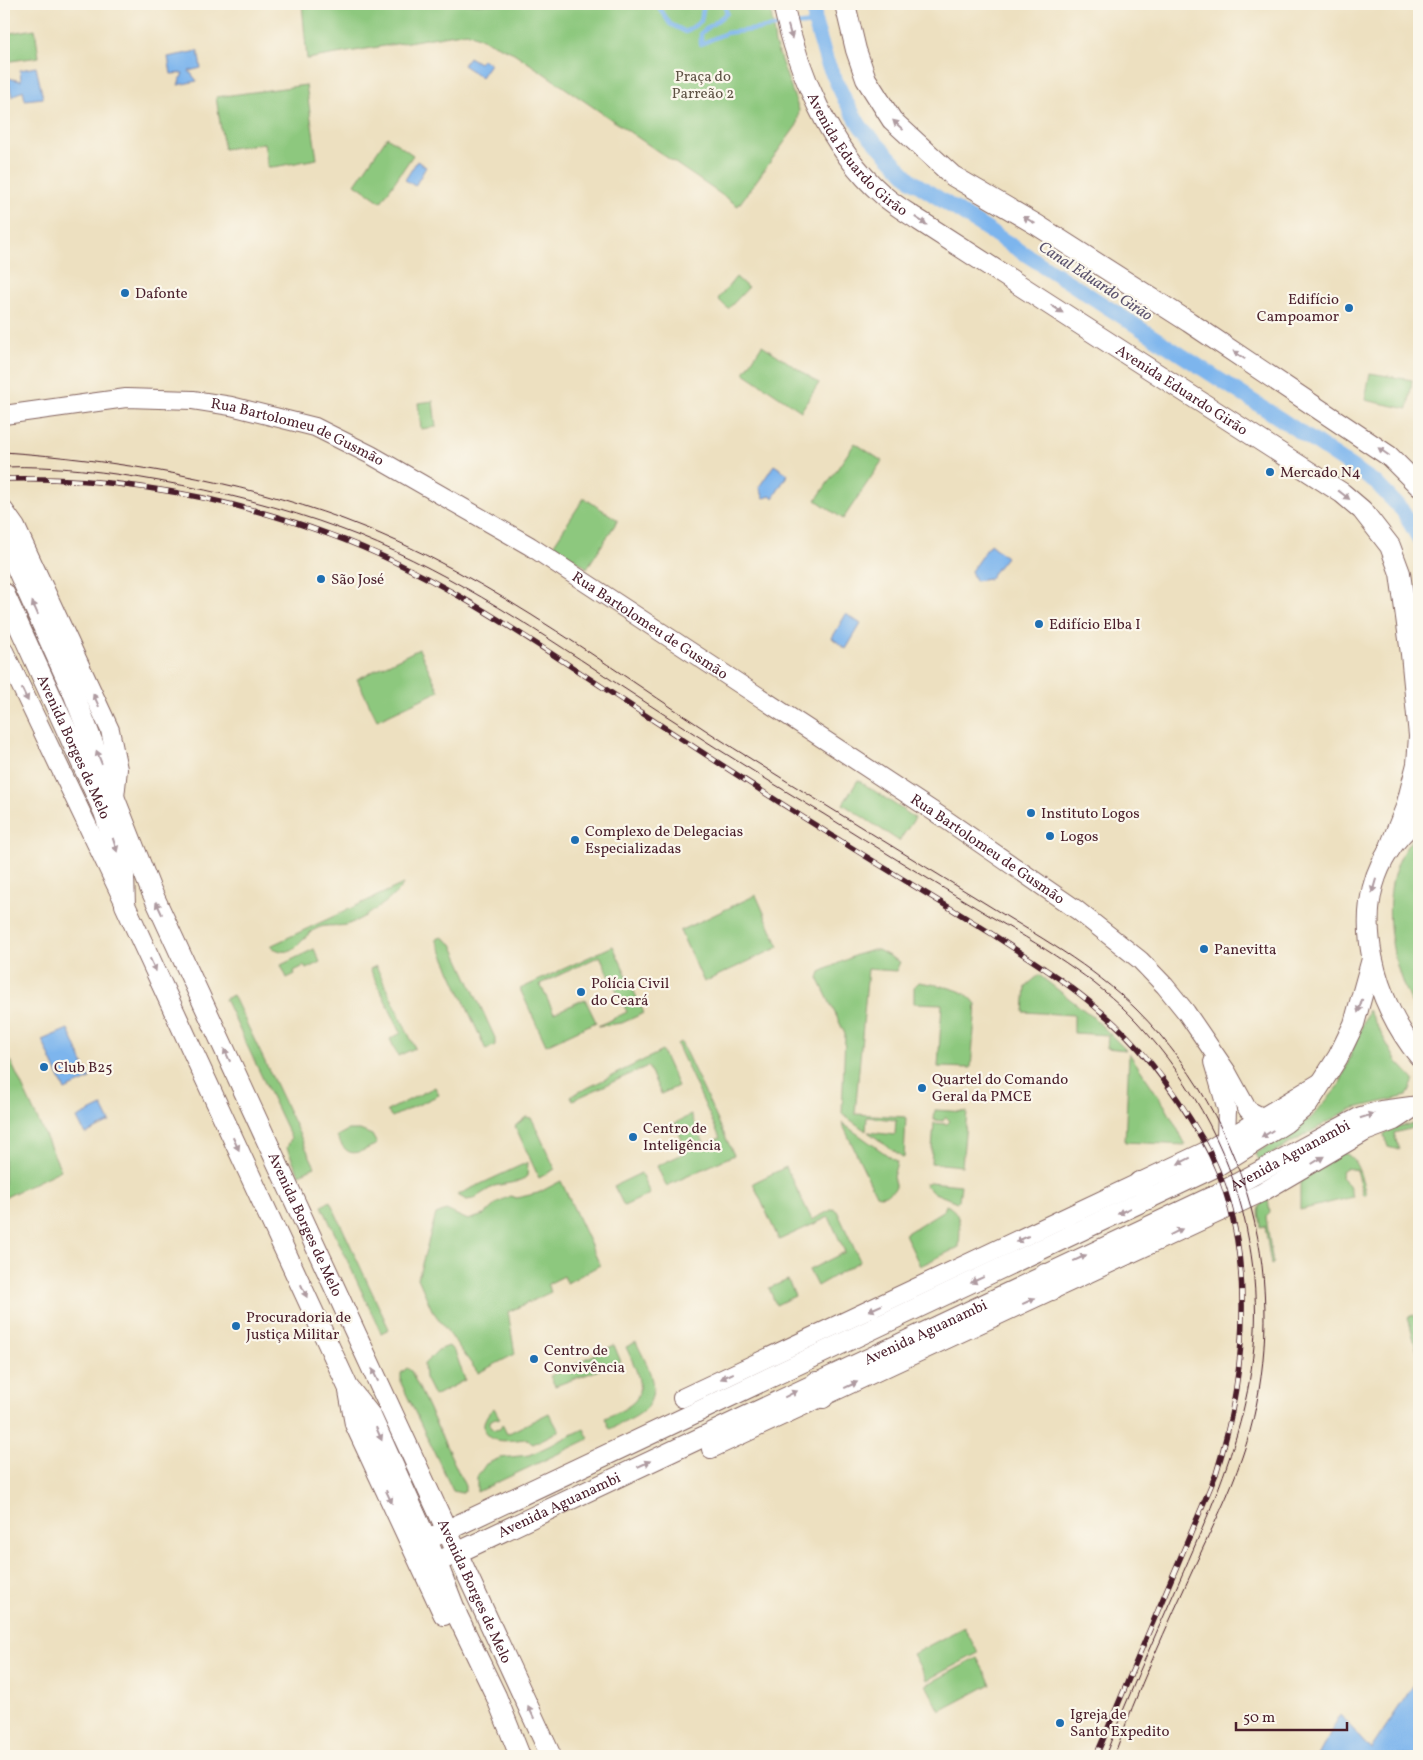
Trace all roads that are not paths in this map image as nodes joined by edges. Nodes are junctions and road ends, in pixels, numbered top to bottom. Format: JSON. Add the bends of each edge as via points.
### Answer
{"nodes":[{"id":1,"x":783,"y":4,"type":"edge"},
{"id":2,"x":845,"y":4,"type":"edge"},
{"id":3,"x":4,"y":415,"type":"edge"},
{"id":4,"x":1419,"y":486,"type":"edge"},
{"id":5,"x":4,"y":510,"type":"edge"},
{"id":6,"x":4,"y":540,"type":"edge"},
{"id":7,"x":4,"y":593,"type":"edge"},
{"id":8,"x":4,"y":651,"type":"edge"},
{"id":9,"x":115,"y":797,"type":"junction"},
{"id":10,"x":1419,"y":818,"type":"edge"},
{"id":11,"x":1388,"y":852,"type":"junction"},
{"id":12,"x":125,"y":905,"type":"junction"},
{"id":13,"x":1372,"y":959,"type":"junction"},
{"id":14,"x":1208,"y":1047,"type":"junction"},
{"id":15,"x":193,"y":1052,"type":"junction"},
{"id":16,"x":1419,"y":1056,"type":"edge"},
{"id":17,"x":1324,"y":1080,"type":"junction"},
{"id":18,"x":242,"y":1086,"type":"junction"},
{"id":19,"x":1416,"y":1107,"type":"edge"},
{"id":20,"x":1260,"y":1116,"type":"junction"},
{"id":21,"x":226,"y":1122,"type":"junction"},
{"id":22,"x":1226,"y":1137,"type":"junction"},
{"id":23,"x":278,"y":1164,"type":"junction"},
{"id":24,"x":1144,"y":1191,"type":"junction"},
{"id":25,"x":348,"y":1387,"type":"junction"},
{"id":26,"x":820,"y":1390,"type":"junction"},
{"id":27,"x":682,"y":1398,"type":"dead end"},
{"id":28,"x":711,"y":1449,"type":"dead end"},
{"id":29,"x":448,"y":1530,"type":"junction"},
{"id":30,"x":427,"y":1540,"type":"junction"},
{"id":31,"x":458,"y":1553,"type":"junction"},
{"id":32,"x":437,"y":1563,"type":"junction"},
{"id":33,"x":518,"y":1751,"type":"edge"},
{"id":34,"x":551,"y":1756,"type":"edge"}],
"edges":[{"from":1,"to":11,"type":"main road","name":"Avenida Eduardo Girão","one_way":true,"via":[[789,32],[820,114],[848,155],[882,194],[1342,493],[1376,525],[1390,546],[1400,573],[1419,736],[1412,788]]},
{"from":4,"to":2,"type":"main road","one_way":true,"via":[[1389,456],[1197,328],[1037,225],[953,176],[892,120],[866,79]]},
{"from":3,"to":14,"type":"street","name":"Rua Bartolomeu de Gusmão","via":[[126,398],[193,400],[315,427],[371,455],[530,546],[946,819],[1077,910],[1140,960],[1186,1012]]},
{"from":9,"to":5,"type":"street","name":"Avenida Borges de Melo","one_way":true,"via":[[118,768],[110,730],[16,527]]},
{"from":9,"to":6,"type":"main road","name":"Avenida Borges de Melo","one_way":true,"via":[[74,695]]},
{"from":7,"to":12,"type":"main road","name":"Avenida Borges de Melo","one_way":true,"via":[[104,812],[124,875]]},
{"from":8,"to":12,"type":"street","name":"Avenida Borges de Melo","one_way":true},
{"from":18,"to":9,"type":"main road","name":"Avenida Borges de Melo","one_way":true,"via":[[150,888]]},
{"from":10,"to":11,"type":"main road"},
{"from":11,"to":13,"type":"main road","one_way":true,"via":[[1370,898]]},
{"from":12,"to":15,"type":"main road","name":"Avenida Borges de Melo","one_way":true},
{"from":13,"to":16,"type":"main road","via":[[1395,1022]]},
{"from":13,"to":17,"type":"main road","name":"Avenida Aguanambi","one_way":true,"via":[[1354,1024]]},
{"from":14,"to":20,"type":"street","name":"Rua Bartolomeu de Gusmão","via":[[1227,1072],[1248,1110]]},
{"from":14,"to":22,"type":"street","name":"Rua Bartolomeu de Gusmão","via":[[1227,1110]]},
{"from":15,"to":18,"type":"main road","via":[[226,1094],[238,1095]]},
{"from":15,"to":21,"type":"main road","name":"Avenida Borges de Melo"},
{"from":17,"to":20,"type":"street","name":"Avenida Aguanambi"},
{"from":17,"to":24,"type":"main road","name":"Avenida Aguanambi","one_way":true,"via":[[1308,1104],[1285,1123],[1215,1167]]},
{"from":18,"to":23,"type":"main road","name":"Avenida Borges de Melo"},
{"from":26,"to":19,"type":"main road","name":"Avenida Aguanambi","one_way":true,"via":[[1048,1282],[1355,1120],[1381,1111]]},
{"from":20,"to":22,"type":"street","name":"Avenida Aguanambi"},
{"from":21,"to":23,"type":"main road","via":[[236,1117],[246,1121]]},
{"from":21,"to":25,"type":"main road","name":"Avenida Borges de Melo","one_way":true},
{"from":22,"to":24,"type":"street","name":"Avenida Aguanambi","one_way":true},
{"from":29,"to":23,"type":"main road","name":"Avenida Borges de Melo","one_way":true},
{"from":24,"to":27,"type":"street","name":"Avenida Aguanambi","one_way":true},
{"from":24,"to":29,"type":"main road","name":"Avenida Aguanambi","one_way":true},
{"from":25,"to":30,"type":"main road","name":"Avenida Borges de Melo","one_way":true,"via":[[371,1416]]},
{"from":25,"to":33,"type":"main road","name":"Avenida Borges de Melo","one_way":true,"via":[[356,1424],[430,1586],[486,1700]]},
{"from":26,"to":28,"type":"street","name":"Avenida Aguanambi"},
{"from":31,"to":26,"type":"main road","name":"Avenida Aguanambi","one_way":true},
{"from":29,"to":30,"type":"main road","name":"Avenida Aguanambi"},
{"from":29,"to":31,"type":"main road","name":"Avenida Borges de Melo"},
{"from":30,"to":32,"type":"main road","name":"Avenida Borges de Melo"},
{"from":31,"to":32,"type":"main road","name":"Avenida Aguanambi"},
{"from":34,"to":31,"type":"main road","name":"Avenida Borges de Melo","one_way":true},
{"from":32,"to":33,"type":"main road","name":"Avenida Borges de Melo"}]}
